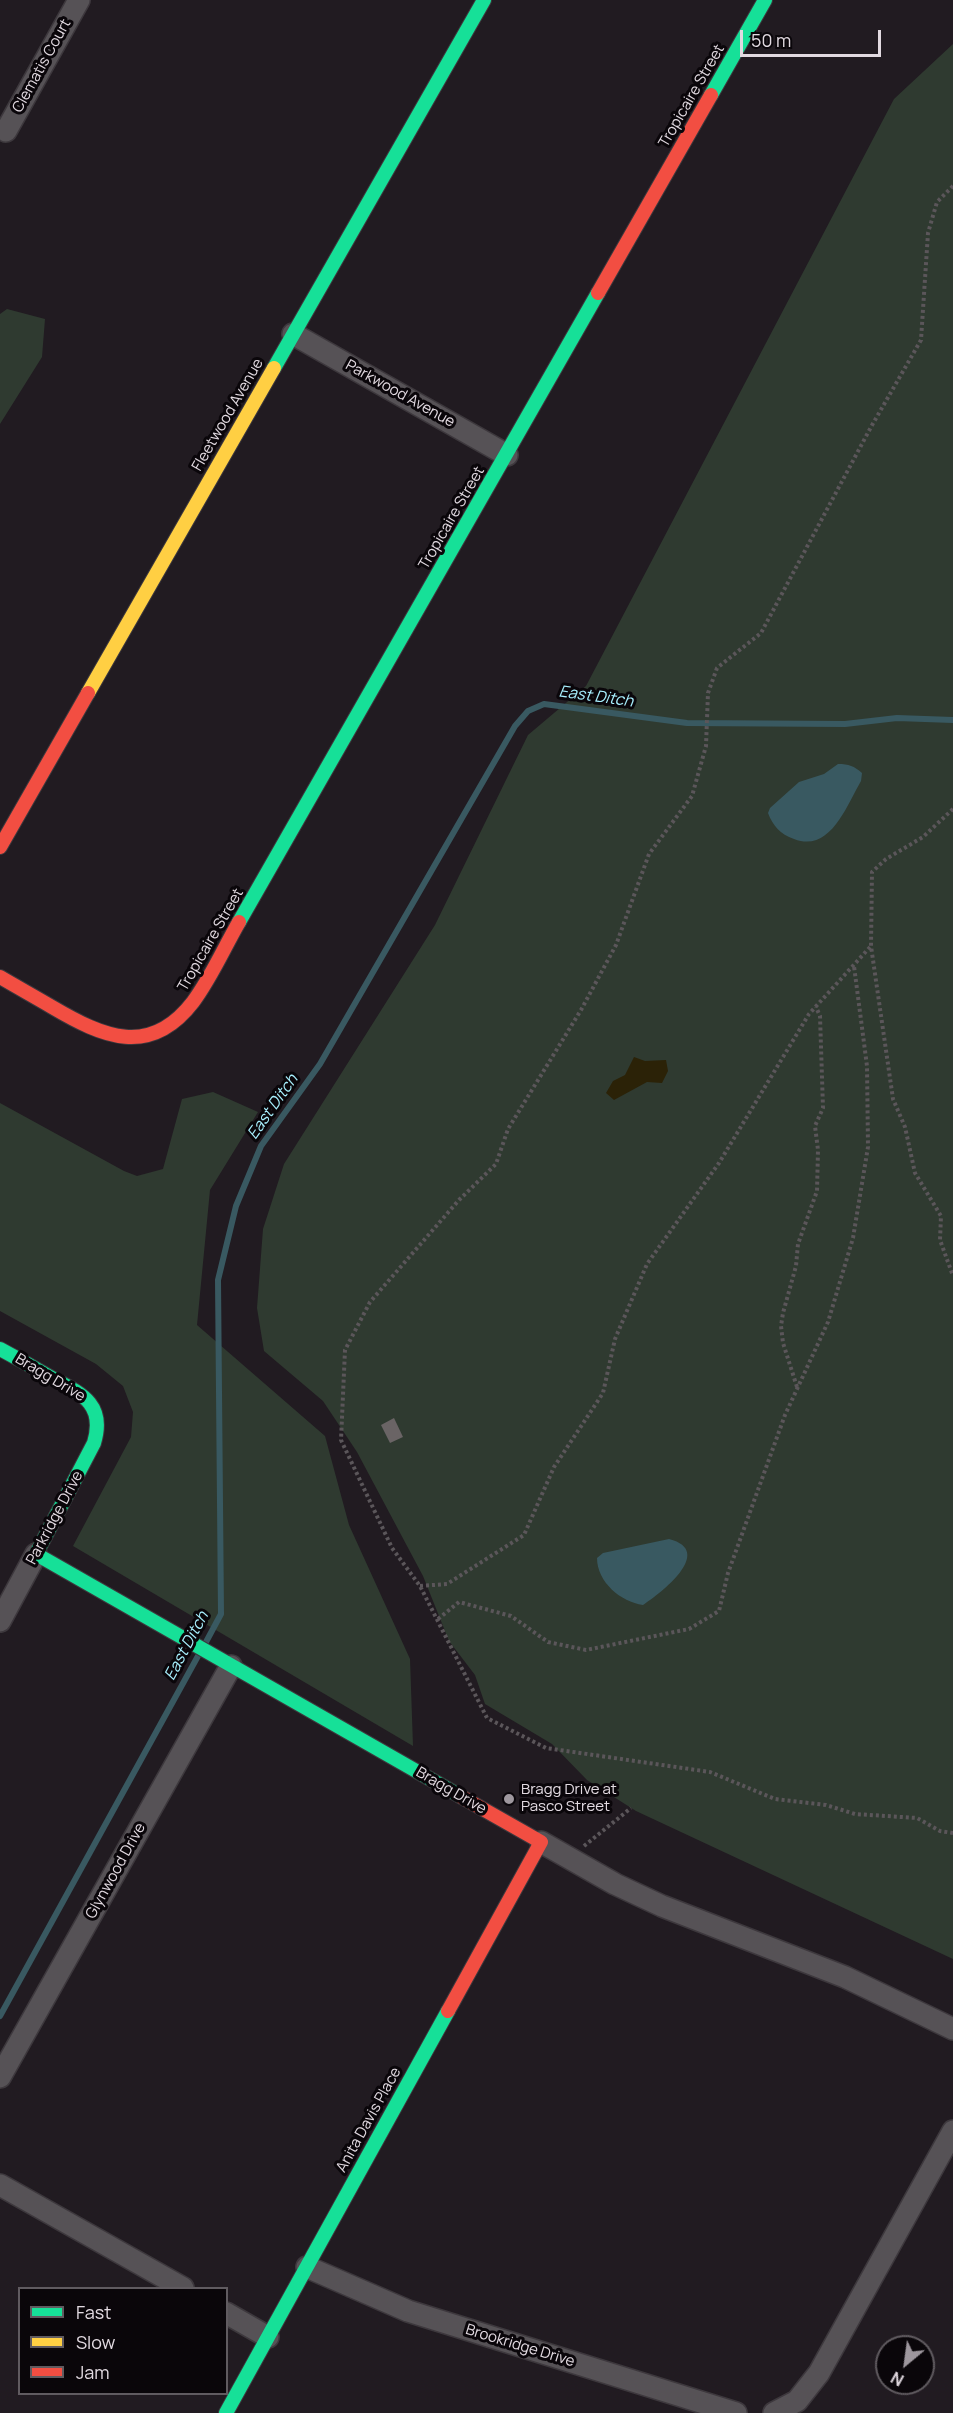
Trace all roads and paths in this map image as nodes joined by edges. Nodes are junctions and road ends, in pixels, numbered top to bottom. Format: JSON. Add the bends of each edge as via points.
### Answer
{"nodes":[{"id":1,"x":79,"y":0,"type":"edge"},
{"id":2,"x":484,"y":0,"type":"edge"},
{"id":3,"x":765,"y":0,"type":"edge"},
{"id":4,"x":6,"y":131,"type":"dead end"},
{"id":5,"x":953,"y":186,"type":"edge"},
{"id":6,"x":293,"y":334,"type":"junction"},
{"id":7,"x":507,"y":455,"type":"junction"},
{"id":8,"x":953,"y":809,"type":"edge"},
{"id":9,"x":0,"y":847,"type":"edge"},
{"id":10,"x":871,"y":946,"type":"junction"},
{"id":11,"x":854,"y":966,"type":"junction"},
{"id":12,"x":0,"y":977,"type":"edge"},
{"id":13,"x":816,"y":1007,"type":"junction"},
{"id":14,"x":953,"y":1276,"type":"edge"},
{"id":15,"x":0,"y":1349,"type":"edge"},
{"id":16,"x":797,"y":1388,"type":"junction"},
{"id":17,"x":96,"y":1412,"type":"joint"},
{"id":18,"x":36,"y":1554,"type":"junction"},
{"id":19,"x":420,"y":1586,"type":"junction"},
{"id":20,"x":437,"y":1620,"type":"junction"},
{"id":21,"x":0,"y":1621,"type":"edge"},
{"id":22,"x":223,"y":1661,"type":"junction"},
{"id":23,"x":631,"y":1808,"type":"dead end"},
{"id":24,"x":953,"y":1833,"type":"edge"},
{"id":25,"x":541,"y":1842,"type":"junction"},
{"id":26,"x":570,"y":1858,"type":"junction"},
{"id":27,"x":953,"y":2030,"type":"edge"},
{"id":28,"x":0,"y":2077,"type":"edge"},
{"id":29,"x":953,"y":2131,"type":"edge"},
{"id":30,"x":0,"y":2185,"type":"edge"},
{"id":31,"x":307,"y":2267,"type":"junction"},
{"id":32,"x":179,"y":2287,"type":"edge"},
{"id":33,"x":228,"y":2314,"type":"edge"},
{"id":34,"x":268,"y":2337,"type":"junction"},
{"id":35,"x":226,"y":2413,"type":"edge"},
{"id":36,"x":736,"y":2413,"type":"edge"},
{"id":37,"x":774,"y":2413,"type":"edge"}],
"edges":[{"from":1,"to":4,"type":"street","name":"Clematis Court"},
{"from":2,"to":6,"type":"street","name":"Fleetwood Avenue"},
{"from":3,"to":7,"type":"street","name":"Tropicaire Street"},
{"from":5,"to":19,"type":"path","via":[[937,202],[928,233],[921,340],[762,633],[717,668],[708,693],[706,746],[692,796],[649,854],[616,945],[508,1129],[496,1164],[459,1200],[370,1302],[345,1350],[341,1440],[392,1548]]},
{"from":6,"to":7,"type":"street","name":"Parkwood Avenue"},
{"from":6,"to":9,"type":"street","name":"Fleetwood Avenue"},
{"from":7,"to":12,"type":"street","name":"Tropicaire Street","via":[[199,994],[172,1026],[136,1039],[94,1032]]},
{"from":8,"to":10,"type":"path","via":[[923,837],[872,872]]},
{"from":10,"to":11,"type":"path"},
{"from":10,"to":14,"type":"path","via":[[893,1099],[905,1127],[915,1173],[941,1216],[940,1240]]},
{"from":11,"to":13,"type":"path"},
{"from":11,"to":16,"type":"path","via":[[867,1066],[868,1147],[854,1238],[828,1322]]},
{"from":13,"to":16,"type":"path","via":[[820,1016],[823,1097],[815,1126],[817,1191],[798,1244],[781,1326]]},
{"from":13,"to":19,"type":"path","via":[[718,1163],[647,1264],[615,1339],[603,1393],[555,1467],[524,1535],[447,1584]]},
{"from":15,"to":17,"type":"street","name":"Bragg Drive","via":[[84,1395]]},
{"from":16,"to":20,"type":"path","via":[[728,1573],[719,1611],[689,1629],[586,1650],[548,1642],[512,1616],[459,1602]]},
{"from":17,"to":18,"type":"street","name":"Parkridge Drive","via":[[99,1430],[94,1443]]},
{"from":18,"to":21,"type":"street","name":"Parkridge Drive"},
{"from":18,"to":22,"type":"street","name":"Bragg Drive"},
{"from":19,"to":20,"type":"path"},
{"from":20,"to":24,"type":"path","via":[[487,1718],[546,1748],[710,1772],[775,1800],[826,1805],[855,1814],[917,1818],[940,1831]]},
{"from":22,"to":25,"type":"street","name":"Bragg Drive"},
{"from":22,"to":28,"type":"street","name":"Glynwood Drive"},
{"from":23,"to":26,"type":"path"},
{"from":25,"to":26,"type":"street","name":"Bragg Drive"},
{"from":25,"to":31,"type":"street","name":"Anita Davis Place"},
{"from":26,"to":27,"type":"street","name":"Bragg Drive","via":[[662,1906],[883,1994]]},
{"from":29,"to":37,"type":"street","via":[[819,2373],[797,2401]]},
{"from":30,"to":32,"type":"street"},
{"from":31,"to":34,"type":"street","name":"Anita Davis Place"},
{"from":31,"to":36,"type":"street","name":"Brookridge Drive","via":[[408,2311]]},
{"from":33,"to":34,"type":"street"},
{"from":34,"to":35,"type":"street","name":"Anita Davis Place"}]}
